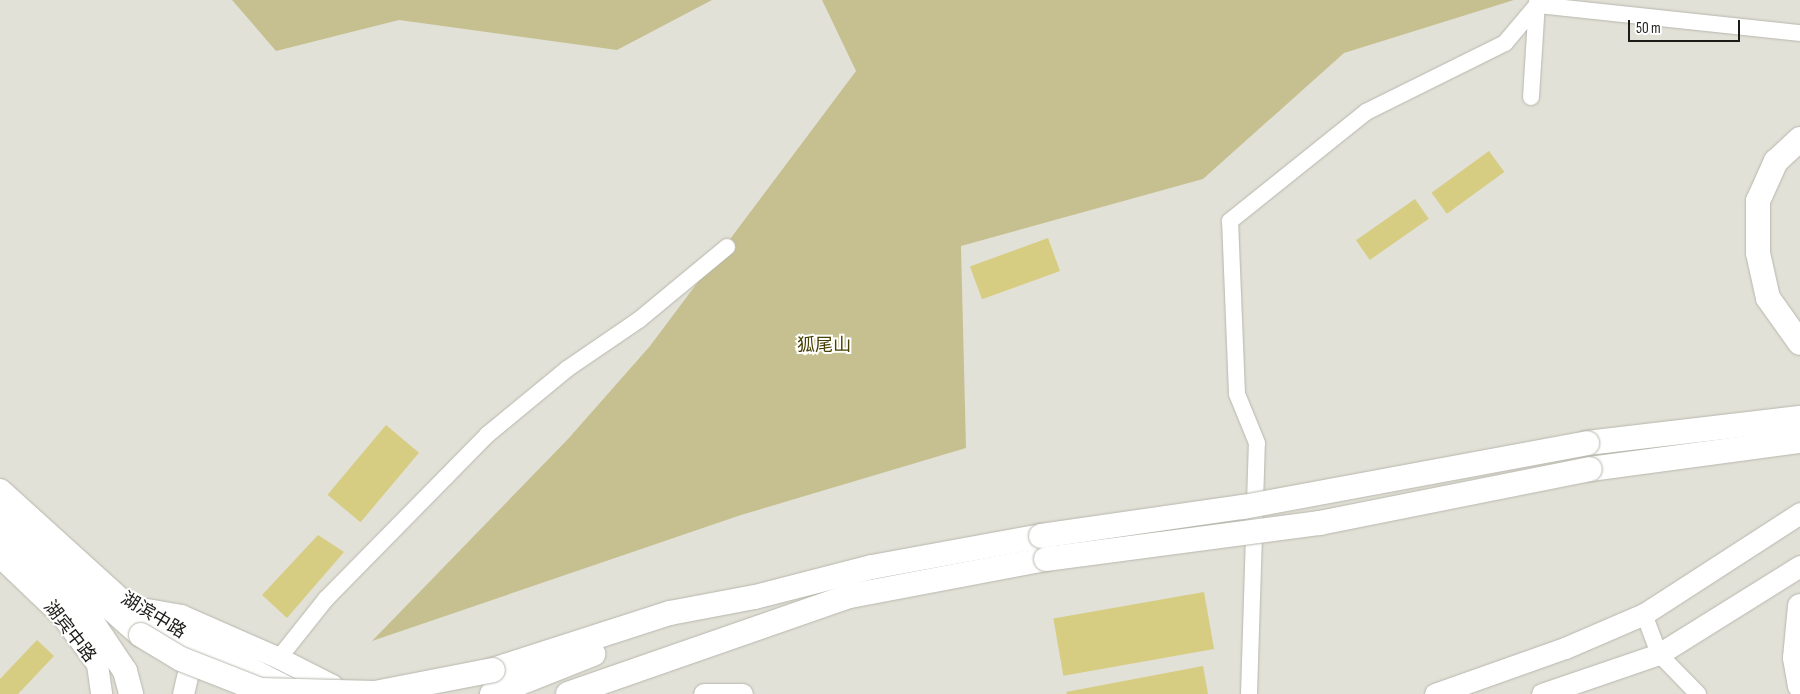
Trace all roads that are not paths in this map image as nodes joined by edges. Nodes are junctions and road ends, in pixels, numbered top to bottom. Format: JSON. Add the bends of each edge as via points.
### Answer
{"nodes":[{"id":1,"x":1537,"y":3,"type":"edge"},
{"id":2,"x":1800,"y":33,"type":"edge"},
{"id":3,"x":1531,"y":97,"type":"dead end"},
{"id":4,"x":1800,"y":139,"type":"edge"},
{"id":5,"x":727,"y":247,"type":"dead end"},
{"id":6,"x":1800,"y":343,"type":"edge"},
{"id":7,"x":1800,"y":418,"type":"edge"},
{"id":8,"x":1800,"y":441,"type":"edge"},
{"id":9,"x":0,"y":490,"type":"edge"},
{"id":10,"x":0,"y":510,"type":"edge"},
{"id":11,"x":1800,"y":513,"type":"edge"},
{"id":12,"x":0,"y":534,"type":"edge"},
{"id":13,"x":0,"y":557,"type":"edge"},
{"id":14,"x":1800,"y":566,"type":"edge"},
{"id":15,"x":755,"y":597,"type":"junction"},
{"id":16,"x":129,"y":606,"type":"junction"},
{"id":17,"x":1800,"y":606,"type":"edge"},
{"id":18,"x":1644,"y":614,"type":"junction"},
{"id":19,"x":184,"y":634,"type":"junction"},
{"id":20,"x":1658,"y":654,"type":"junction"},
{"id":21,"x":279,"y":658,"type":"junction"},
{"id":22,"x":97,"y":664,"type":"junction"},
{"id":23,"x":1800,"y":686,"type":"edge"},
{"id":24,"x":101,"y":694,"type":"edge"},
{"id":25,"x":111,"y":694,"type":"edge"},
{"id":26,"x":131,"y":694,"type":"edge"},
{"id":27,"x":183,"y":694,"type":"edge"},
{"id":28,"x":303,"y":694,"type":"edge"},
{"id":29,"x":339,"y":694,"type":"edge"},
{"id":30,"x":492,"y":694,"type":"edge"},
{"id":31,"x":568,"y":694,"type":"edge"},
{"id":32,"x":704,"y":694,"type":"edge"},
{"id":33,"x":742,"y":694,"type":"edge"},
{"id":34,"x":1249,"y":694,"type":"edge"},
{"id":35,"x":1436,"y":694,"type":"edge"},
{"id":36,"x":1542,"y":694,"type":"edge"},
{"id":37,"x":1698,"y":694,"type":"edge"}],
"edges":[{"from":1,"to":2,"type":"street"},
{"from":1,"to":3,"type":"street"},
{"from":1,"to":34,"type":"street","via":[[1505,43],[1366,112],[1230,221],[1237,394],[1257,443]]},
{"from":4,"to":6,"type":"highway","via":[[1776,162],[1758,201],[1758,253],[1768,298]]},
{"from":5,"to":21,"type":"street","via":[[640,320],[567,370],[487,435],[326,599]]},
{"from":7,"to":15,"type":"highway","bridge":true,"via":[[1588,443],[1243,507],[1041,536],[872,567]]},
{"from":8,"to":31,"type":"highway","bridge":true,"via":[[1590,470],[1320,523],[1046,560],[850,596]]},
{"from":9,"to":16,"type":"main road","name":"湖滨中路"},
{"from":10,"to":15,"type":"highway","bridge":true,"via":[[141,635],[181,660],[260,690],[374,693],[493,670],[670,613]]},
{"from":11,"to":18,"type":"main road"},
{"from":12,"to":26,"type":"highway","via":[[86,613],[105,636],[125,672]]},
{"from":13,"to":22,"type":"main road","name":"湖宾中路","via":[[62,616]]},
{"from":14,"to":20,"type":"main road"},
{"from":15,"to":30,"type":"highway"},
{"from":16,"to":19,"type":"main road","name":"湖滨中路"},
{"from":16,"to":21,"type":"main road","via":[[181,615]]},
{"from":17,"to":23,"type":"highway","via":[[1795,658]]},
{"from":18,"to":20,"type":"street"},
{"from":18,"to":35,"type":"main road","via":[[1565,648]]},
{"from":19,"to":27,"type":"main road","via":[[190,664]]},
{"from":19,"to":28,"type":"main road","name":"湖滨中路"},
{"from":20,"to":36,"type":"main road"},
{"from":20,"to":37,"type":"street"},
{"from":21,"to":29,"type":"main road","via":[[332,685]]},
{"from":22,"to":24,"type":"main road","name":"湖宾中路"},
{"from":22,"to":25,"type":"main road"},
{"from":32,"to":33,"type":"main road"}]}
